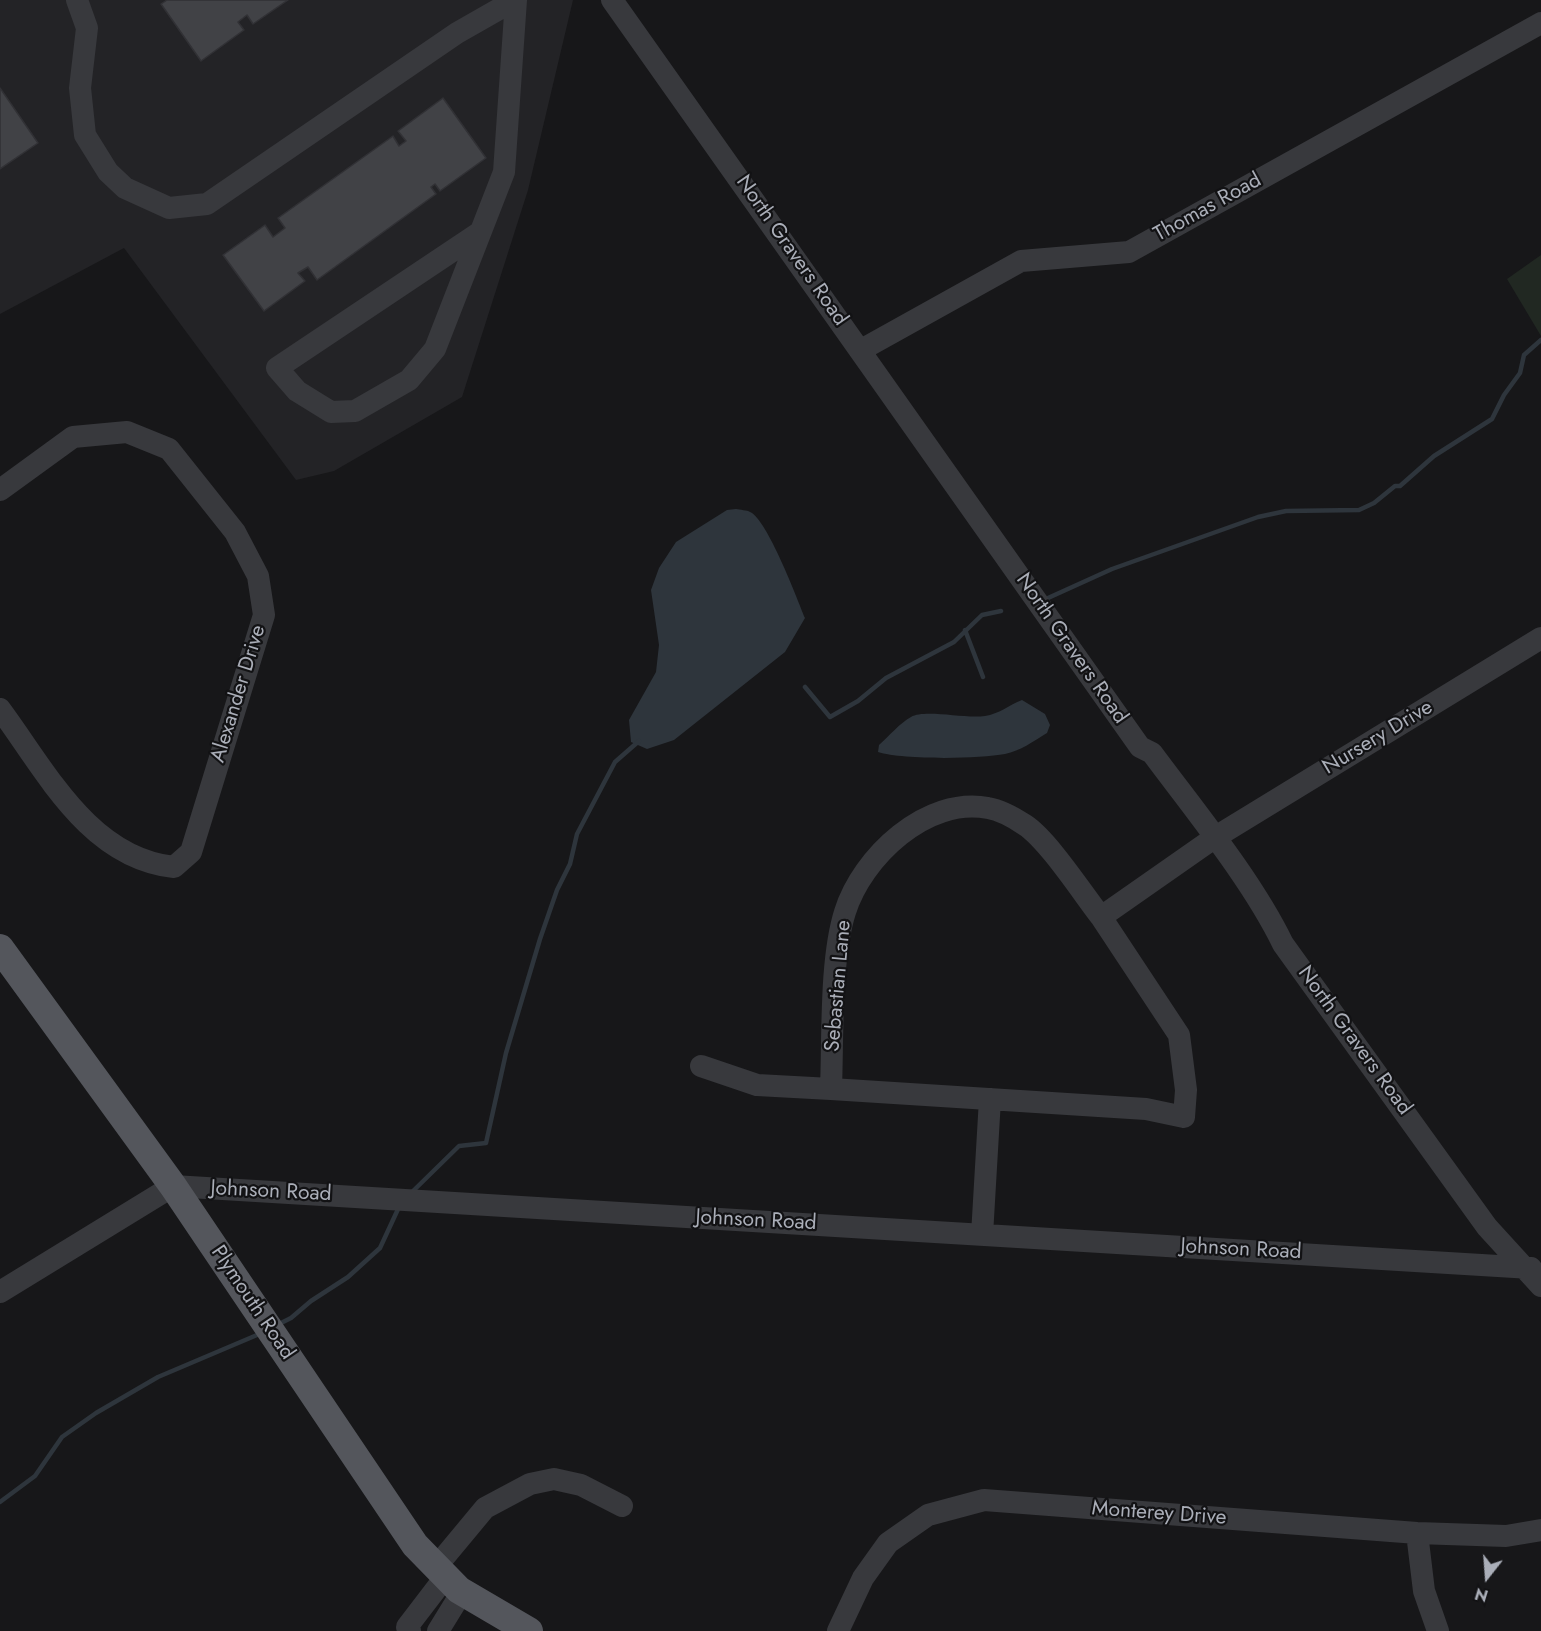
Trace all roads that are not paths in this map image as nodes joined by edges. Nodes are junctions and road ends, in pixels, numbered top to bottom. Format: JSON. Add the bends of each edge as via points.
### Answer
{"nodes":[{"id":1,"x":77,"y":0,"type":"edge"},
{"id":2,"x":516,"y":0,"type":"edge"},
{"id":3,"x":612,"y":0,"type":"edge"},
{"id":4,"x":1541,"y":23,"type":"edge"},
{"id":5,"x":479,"y":233,"type":"junction"},
{"id":6,"x":861,"y":350,"type":"junction"},
{"id":7,"x":0,"y":490,"type":"edge"},
{"id":8,"x":1541,"y":638,"type":"edge"},
{"id":9,"x":0,"y":709,"type":"edge"},
{"id":10,"x":1214,"y":838,"type":"junction"},
{"id":11,"x":1101,"y":917,"type":"junction"},
{"id":12,"x":0,"y":948,"type":"edge"},
{"id":13,"x":700,"y":1066,"type":"dead end"},
{"id":14,"x":831,"y":1089,"type":"junction"},
{"id":15,"x":990,"y":1099,"type":"junction"},
{"id":16,"x":173,"y":1186,"type":"junction"},
{"id":17,"x":982,"y":1235,"type":"junction"},
{"id":18,"x":1533,"y":1268,"type":"edge"},
{"id":19,"x":1541,"y":1286,"type":"edge"},
{"id":20,"x":0,"y":1292,"type":"edge"},
{"id":21,"x":622,"y":1506,"type":"dead end"},
{"id":22,"x":1541,"y":1530,"type":"edge"},
{"id":23,"x":1417,"y":1533,"type":"junction"},
{"id":24,"x":448,"y":1578,"type":"junction"},
{"id":25,"x":410,"y":1631,"type":"edge"},
{"id":26,"x":438,"y":1631,"type":"edge"},
{"id":27,"x":529,"y":1631,"type":"edge"},
{"id":28,"x":838,"y":1631,"type":"edge"},
{"id":29,"x":1438,"y":1631,"type":"edge"}],
"edges":[{"from":1,"to":2,"type":"street","via":[[87,28],[80,88],[86,135],[108,172],[125,188],[169,208],[207,204],[457,33]]},
{"from":2,"to":5,"type":"street","via":[[504,172]]},
{"from":3,"to":6,"type":"street","name":"North Gravers Road"},
{"from":4,"to":6,"type":"street","name":"Thomas Road","via":[[1129,252],[1021,261]]},
{"from":5,"to":5,"type":"street","via":[[435,349],[409,381],[355,411],[332,412],[297,391],[277,368]]},
{"from":6,"to":10,"type":"street","name":"North Gravers Road","via":[[1140,747],[1152,753]]},
{"from":7,"to":9,"type":"street","name":"Alexander Drive","via":[[73,437],[127,432],[169,449],[235,532],[258,576],[264,615],[191,852],[174,867],[152,865],[119,850],[81,819]]},
{"from":8,"to":10,"type":"street","name":"Nursery Drive"},
{"from":10,"to":11,"type":"street"},
{"from":10,"to":18,"type":"street","name":"North Gravers Road","via":[[1274,924],[1283,944],[1487,1227]]},
{"from":11,"to":14,"type":"street","name":"Sebastian Lane","via":[[1027,826],[990,808],[959,806],[912,825],[873,859],[845,911],[837,961]]},
{"from":11,"to":15,"type":"street","name":"Sebastian Lane","via":[[1179,1035],[1186,1090],[1184,1117],[1146,1109]]},
{"from":12,"to":16,"type":"main road","name":"Plymouth Road"},
{"from":13,"to":14,"type":"street","name":"Sebastian Lane","via":[[757,1085]]},
{"from":14,"to":15,"type":"street","name":"Sebastian Lane"},
{"from":15,"to":17,"type":"street"},
{"from":16,"to":17,"type":"street","name":"Johnson Road"},
{"from":16,"to":20,"type":"street"},
{"from":16,"to":24,"type":"main road","name":"Plymouth Road","via":[[415,1545]]},
{"from":17,"to":18,"type":"street","name":"Johnson Road"},
{"from":18,"to":19,"type":"street","name":"North Gravers Road"},
{"from":21,"to":24,"type":"street","via":[[581,1485],[554,1479],[530,1484],[485,1508]]},
{"from":22,"to":23,"type":"street","name":"Monterey Drive","via":[[1506,1536]]},
{"from":23,"to":28,"type":"street","name":"Monterey Drive","via":[[984,1500],[928,1515],[888,1544],[863,1578]]},
{"from":23,"to":29,"type":"street","via":[[1424,1591]]},
{"from":24,"to":25,"type":"street","via":[[407,1627]]},
{"from":24,"to":26,"type":"street"},
{"from":24,"to":27,"type":"main road","name":"Plymouth Road"}]}
